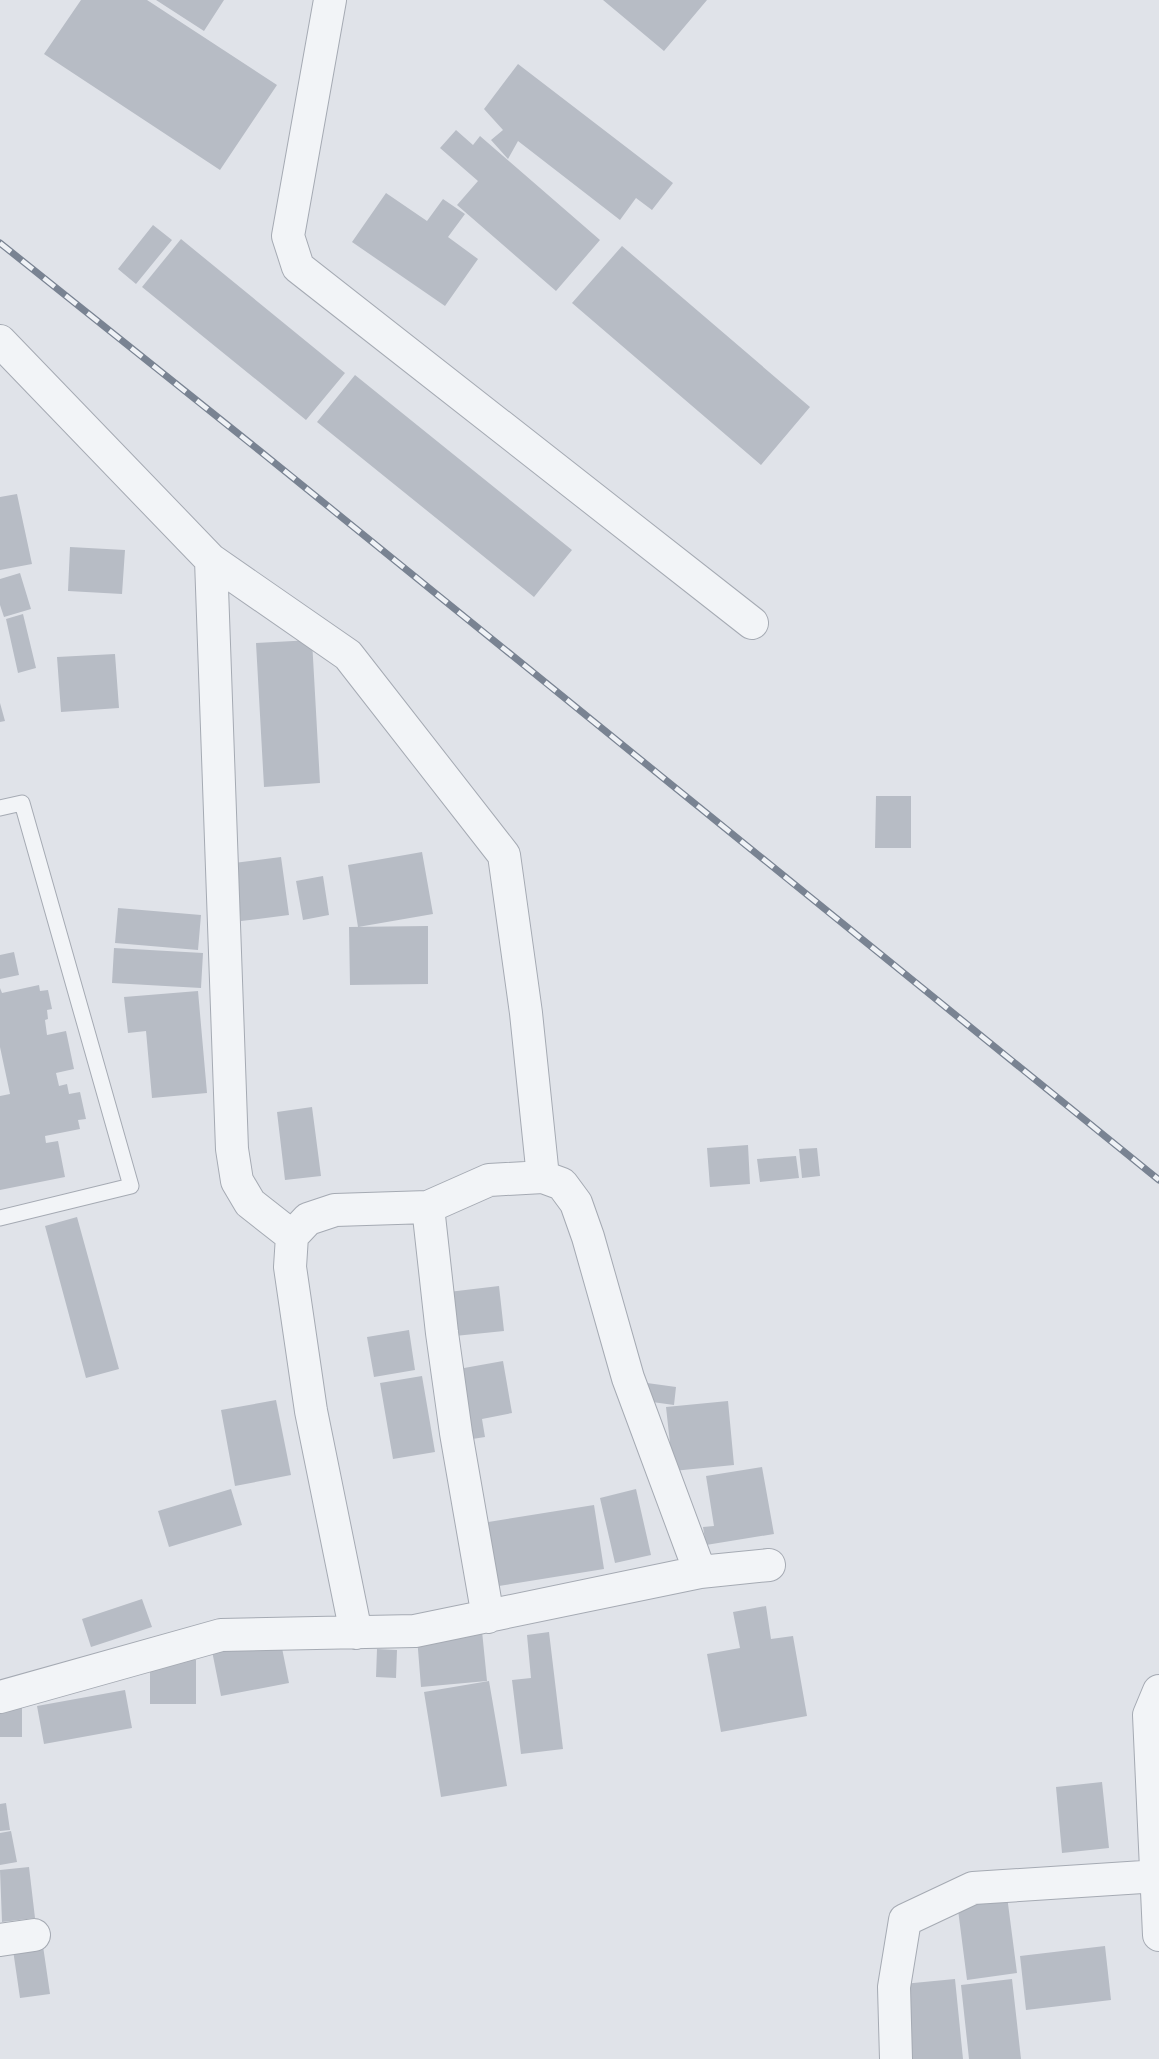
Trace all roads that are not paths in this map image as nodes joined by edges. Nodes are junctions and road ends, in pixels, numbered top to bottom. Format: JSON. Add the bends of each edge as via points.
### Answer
{"nodes":[{"id":1,"x":330,"y":0,"type":"edge"},
{"id":2,"x":0,"y":341,"type":"edge"},
{"id":3,"x":211,"y":560,"type":"junction"},
{"id":4,"x":752,"y":623,"type":"dead end"},
{"id":5,"x":0,"y":808,"type":"edge"},
{"id":6,"x":543,"y":1178,"type":"junction"},
{"id":7,"x":428,"y":1207,"type":"junction"},
{"id":8,"x":0,"y":1218,"type":"edge"},
{"id":9,"x":292,"y":1236,"type":"junction"},
{"id":10,"x":769,"y":1565,"type":"dead end"},
{"id":11,"x":700,"y":1572,"type":"junction"},
{"id":12,"x":488,"y":1617,"type":"junction"},
{"id":13,"x":356,"y":1633,"type":"junction"},
{"id":14,"x":1159,"y":1691,"type":"edge"},
{"id":15,"x":0,"y":1697,"type":"edge"},
{"id":16,"x":1158,"y":1876,"type":"edge"},
{"id":17,"x":34,"y":1935,"type":"dead end"},
{"id":18,"x":1159,"y":1935,"type":"edge"},
{"id":19,"x":0,"y":1940,"type":"edge"},
{"id":20,"x":896,"y":2059,"type":"edge"}],
"edges":[{"from":1,"to":4,"type":"street","via":[[288,236],[298,267]]},
{"from":2,"to":3,"type":"street"},
{"from":3,"to":6,"type":"street","via":[[348,655],[504,855]]},
{"from":3,"to":9,"type":"street","via":[[232,1149],[237,1181],[250,1203]]},
{"from":5,"to":8,"type":"lane","via":[[21,803],[131,1186]]},
{"from":6,"to":7,"type":"street","via":[[489,1180]]},
{"from":6,"to":11,"type":"street","via":[[562,1184],[576,1203],[628,1378]]},
{"from":7,"to":9,"type":"street","via":[[335,1209],[308,1219]]},
{"from":7,"to":12,"type":"street","via":[[456,1433]]},
{"from":9,"to":13,"type":"street","via":[[290,1267],[311,1411]]},
{"from":10,"to":11,"type":"street"},
{"from":11,"to":12,"type":"street"},
{"from":12,"to":13,"type":"street","via":[[415,1631]]},
{"from":13,"to":15,"type":"street","via":[[221,1635]]},
{"from":14,"to":16,"type":"street","via":[[1149,1714]]},
{"from":16,"to":18,"type":"street"},
{"from":16,"to":20,"type":"street","via":[[973,1888],[905,1920],[894,1987]]},
{"from":17,"to":19,"type":"street"}]}
